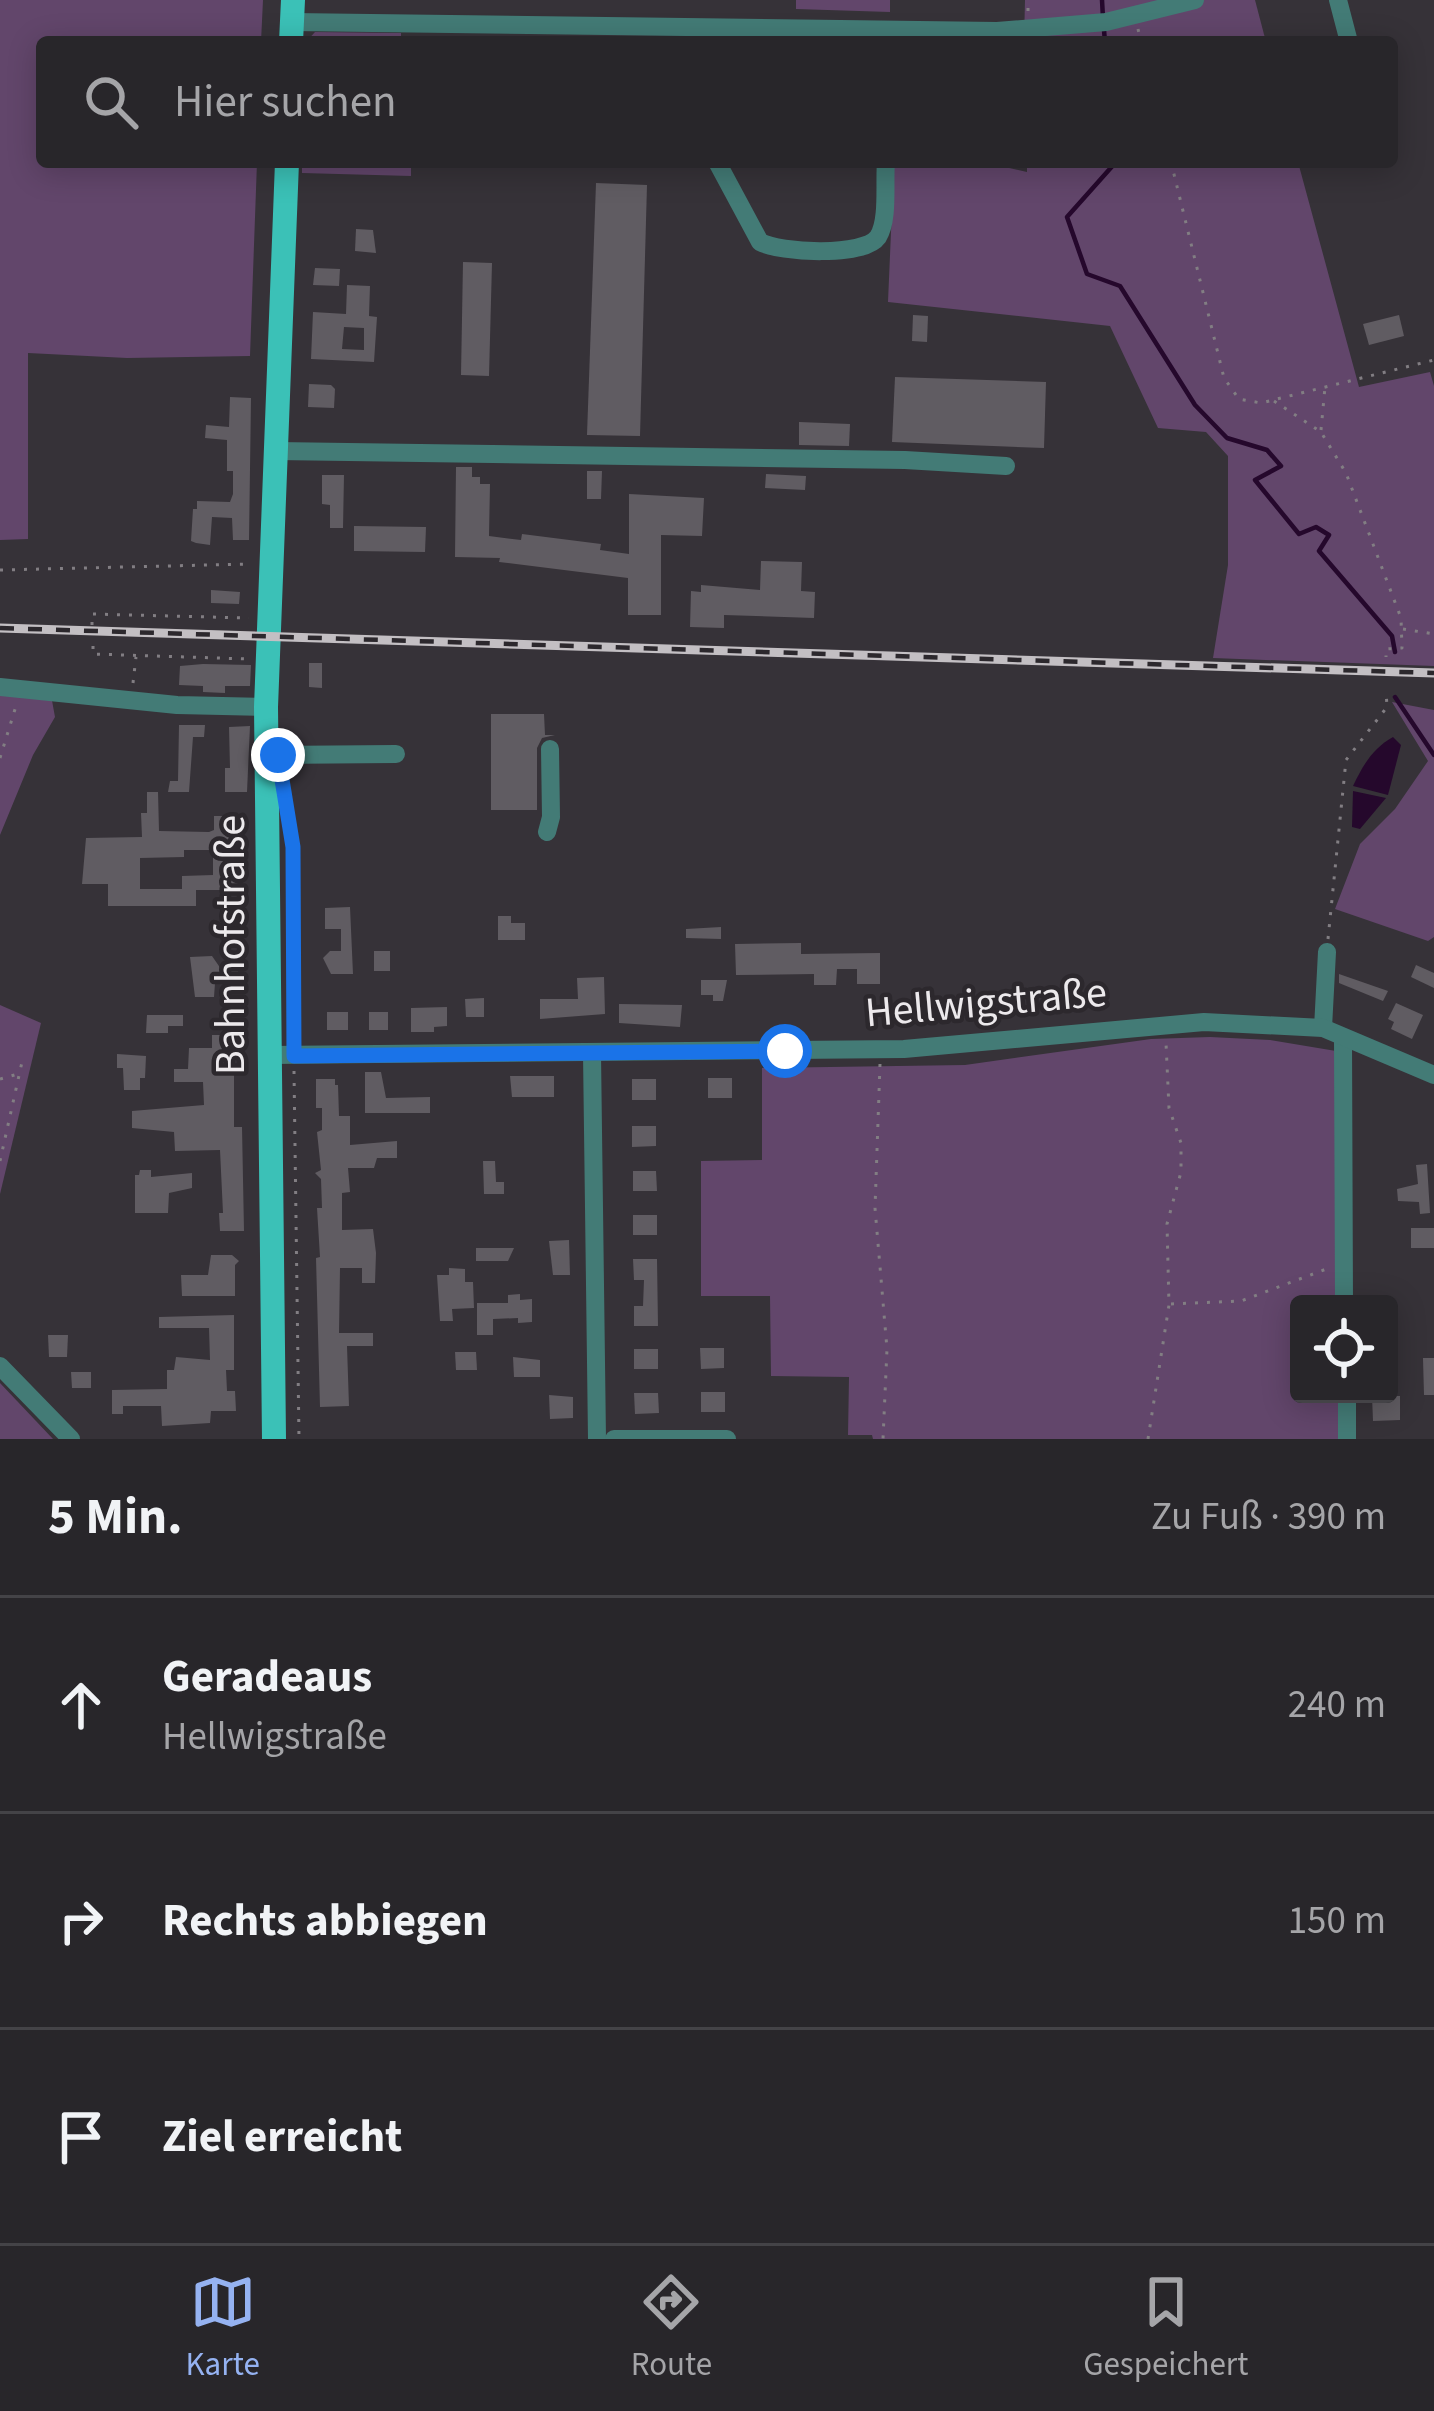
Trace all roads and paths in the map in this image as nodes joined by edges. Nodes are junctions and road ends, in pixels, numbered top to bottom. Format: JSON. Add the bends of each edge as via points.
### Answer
{"nodes":[{"id":1,"x":1028,"y":0,"type":"edge"},
{"id":2,"x":1195,"y":0,"type":"edge"},
{"id":3,"x":1338,"y":0,"type":"edge"},
{"id":4,"x":1028,"y":11,"type":"dead end"},
{"id":5,"x":292,"y":22,"type":"edge"},
{"id":6,"x":1347,"y":36,"type":"edge"},
{"id":7,"x":287,"y":168,"type":"edge"},
{"id":8,"x":720,"y":168,"type":"edge"},
{"id":9,"x":886,"y":168,"type":"edge"},
{"id":10,"x":1172,"y":168,"type":"edge"},
{"id":11,"x":1434,"y":360,"type":"edge"},
{"id":12,"x":1325,"y":387,"type":"junction"},
{"id":13,"x":1273,"y":400,"type":"junction"},
{"id":14,"x":1321,"y":432,"type":"junction"},
{"id":15,"x":276,"y":451,"type":"junction"},
{"id":16,"x":1006,"y":466,"type":"dead end"},
{"id":17,"x":271,"y":564,"type":"junction"},
{"id":18,"x":0,"y":570,"type":"edge"},
{"id":19,"x":268,"y":618,"type":"junction"},
{"id":20,"x":92,"y":625,"type":"dead end"},
{"id":21,"x":1402,"y":628,"type":"junction"},
{"id":22,"x":1434,"y":634,"type":"edge"},
{"id":23,"x":93,"y":646,"type":"dead end"},
{"id":24,"x":136,"y":656,"type":"junction"},
{"id":25,"x":1386,"y":657,"type":"dead end"},
{"id":26,"x":267,"y":660,"type":"junction"},
{"id":27,"x":8,"y":685,"type":"edge"},
{"id":28,"x":1386,"y":690,"type":"dead end"},
{"id":29,"x":132,"y":699,"type":"junction"},
{"id":30,"x":266,"y":707,"type":"junction"},
{"id":31,"x":550,"y":749,"type":"dead end"},
{"id":32,"x":396,"y":754,"type":"dead end"},
{"id":33,"x":268,"y":755,"type":"junction"},
{"id":34,"x":0,"y":758,"type":"edge"},
{"id":35,"x":287,"y":815,"type":"dead end"},
{"id":36,"x":547,"y":832,"type":"dead end"},
{"id":37,"x":1327,"y":952,"type":"joint"},
{"id":38,"x":1165,"y":1023,"type":"junction"},
{"id":39,"x":1323,"y":1028,"type":"junction"},
{"id":40,"x":1343,"y":1039,"type":"junction"},
{"id":41,"x":881,"y":1049,"type":"junction"},
{"id":42,"x":592,"y":1053,"type":"junction"},
{"id":43,"x":282,"y":1056,"type":"junction"},
{"id":44,"x":22,"y":1062,"type":"dead end"},
{"id":45,"x":20,"y":1074,"type":"junction"},
{"id":46,"x":1434,"y":1075,"type":"edge"},
{"id":47,"x":0,"y":1079,"type":"edge"},
{"id":48,"x":0,"y":1160,"type":"edge"},
{"id":49,"x":1343,"y":1262,"type":"junction"},
{"id":50,"x":1344,"y":1295,"type":"edge"},
{"id":51,"x":1169,"y":1304,"type":"junction"},
{"id":52,"x":0,"y":1366,"type":"edge"},
{"id":53,"x":1347,"y":1403,"type":"edge"},
{"id":54,"x":71,"y":1439,"type":"edge"},
{"id":55,"x":274,"y":1439,"type":"edge"},
{"id":56,"x":299,"y":1439,"type":"edge"},
{"id":57,"x":597,"y":1439,"type":"edge"},
{"id":58,"x":614,"y":1439,"type":"edge"},
{"id":59,"x":727,"y":1439,"type":"edge"},
{"id":60,"x":884,"y":1439,"type":"edge"},
{"id":61,"x":1148,"y":1439,"type":"edge"},
{"id":62,"x":1347,"y":1439,"type":"edge"}],
"edges":[{"from":1,"to":4,"type":"path"},
{"from":2,"to":5,"type":"street","via":[[1098,23],[997,31]]},
{"from":3,"to":6,"type":"street"},
{"from":7,"to":15,"type":"main road","name":"Bahnhofstraße"},
{"from":8,"to":9,"type":"street","via":[[760,242],[813,251],[875,241]]},
{"from":10,"to":13,"type":"path","via":[[1224,378],[1239,399]]},
{"from":11,"to":12,"type":"path"},
{"from":12,"to":13,"type":"path"},
{"from":12,"to":14,"type":"path"},
{"from":13,"to":14,"type":"path"},
{"from":14,"to":21,"type":"path","via":[[1346,473]]},
{"from":15,"to":16,"type":"street"},
{"from":15,"to":17,"type":"main road","name":"Bahnhofstraße"},
{"from":17,"to":18,"type":"path"},
{"from":17,"to":19,"type":"main road","name":"Bahnhofstraße"},
{"from":19,"to":20,"type":"path","via":[[92,614]]},
{"from":19,"to":26,"type":"main road","name":"Bahnhofstraße"},
{"from":21,"to":22,"type":"path"},
{"from":21,"to":25,"type":"path","via":[[1402,648]]},
{"from":23,"to":24,"type":"path","via":[[93,654]]},
{"from":24,"to":26,"type":"path"},
{"from":24,"to":29,"type":"path"},
{"from":26,"to":30,"type":"main road","name":"Bahnhofstraße"},
{"from":27,"to":29,"type":"street"},
{"from":27,"to":34,"type":"path"},
{"from":28,"to":37,"type":"path","via":[[1387,706],[1346,760]]},
{"from":29,"to":30,"type":"street"},
{"from":30,"to":33,"type":"main road","name":"Bahnhofstraße"},
{"from":31,"to":36,"type":"street"},
{"from":32,"to":33,"type":"street"},
{"from":33,"to":43,"type":"main road","name":"Bahnhofstraße"},
{"from":35,"to":43,"type":"path","via":[[293,847]]},
{"from":37,"to":39,"type":"street"},
{"from":38,"to":39,"type":"street","name":"Hellwigstraße"},
{"from":38,"to":41,"type":"street","name":"Hellwigstraße"},
{"from":38,"to":51,"type":"path","via":[[1169,1108],[1181,1143],[1167,1224]]},
{"from":39,"to":40,"type":"street","name":"Hellwigstraße"},
{"from":40,"to":46,"type":"street","name":"Hellwigstraße"},
{"from":40,"to":49,"type":"street"},
{"from":41,"to":42,"type":"street","name":"Hellwigstraße"},
{"from":41,"to":60,"type":"path","via":[[875,1208],[887,1349]]},
{"from":42,"to":43,"type":"street","name":"Hellwigstraße"},
{"from":42,"to":57,"type":"street"},
{"from":43,"to":55,"type":"main road","name":"Bahnhofstraße"},
{"from":43,"to":56,"type":"path"},
{"from":44,"to":45,"type":"path"},
{"from":45,"to":47,"type":"path"},
{"from":45,"to":48,"type":"path"},
{"from":49,"to":50,"type":"street"},
{"from":49,"to":51,"type":"path","via":[[1240,1301]]},
{"from":51,"to":61,"type":"path"},
{"from":52,"to":54,"type":"street"},
{"from":53,"to":62,"type":"street"},
{"from":58,"to":59,"type":"street"}]}
